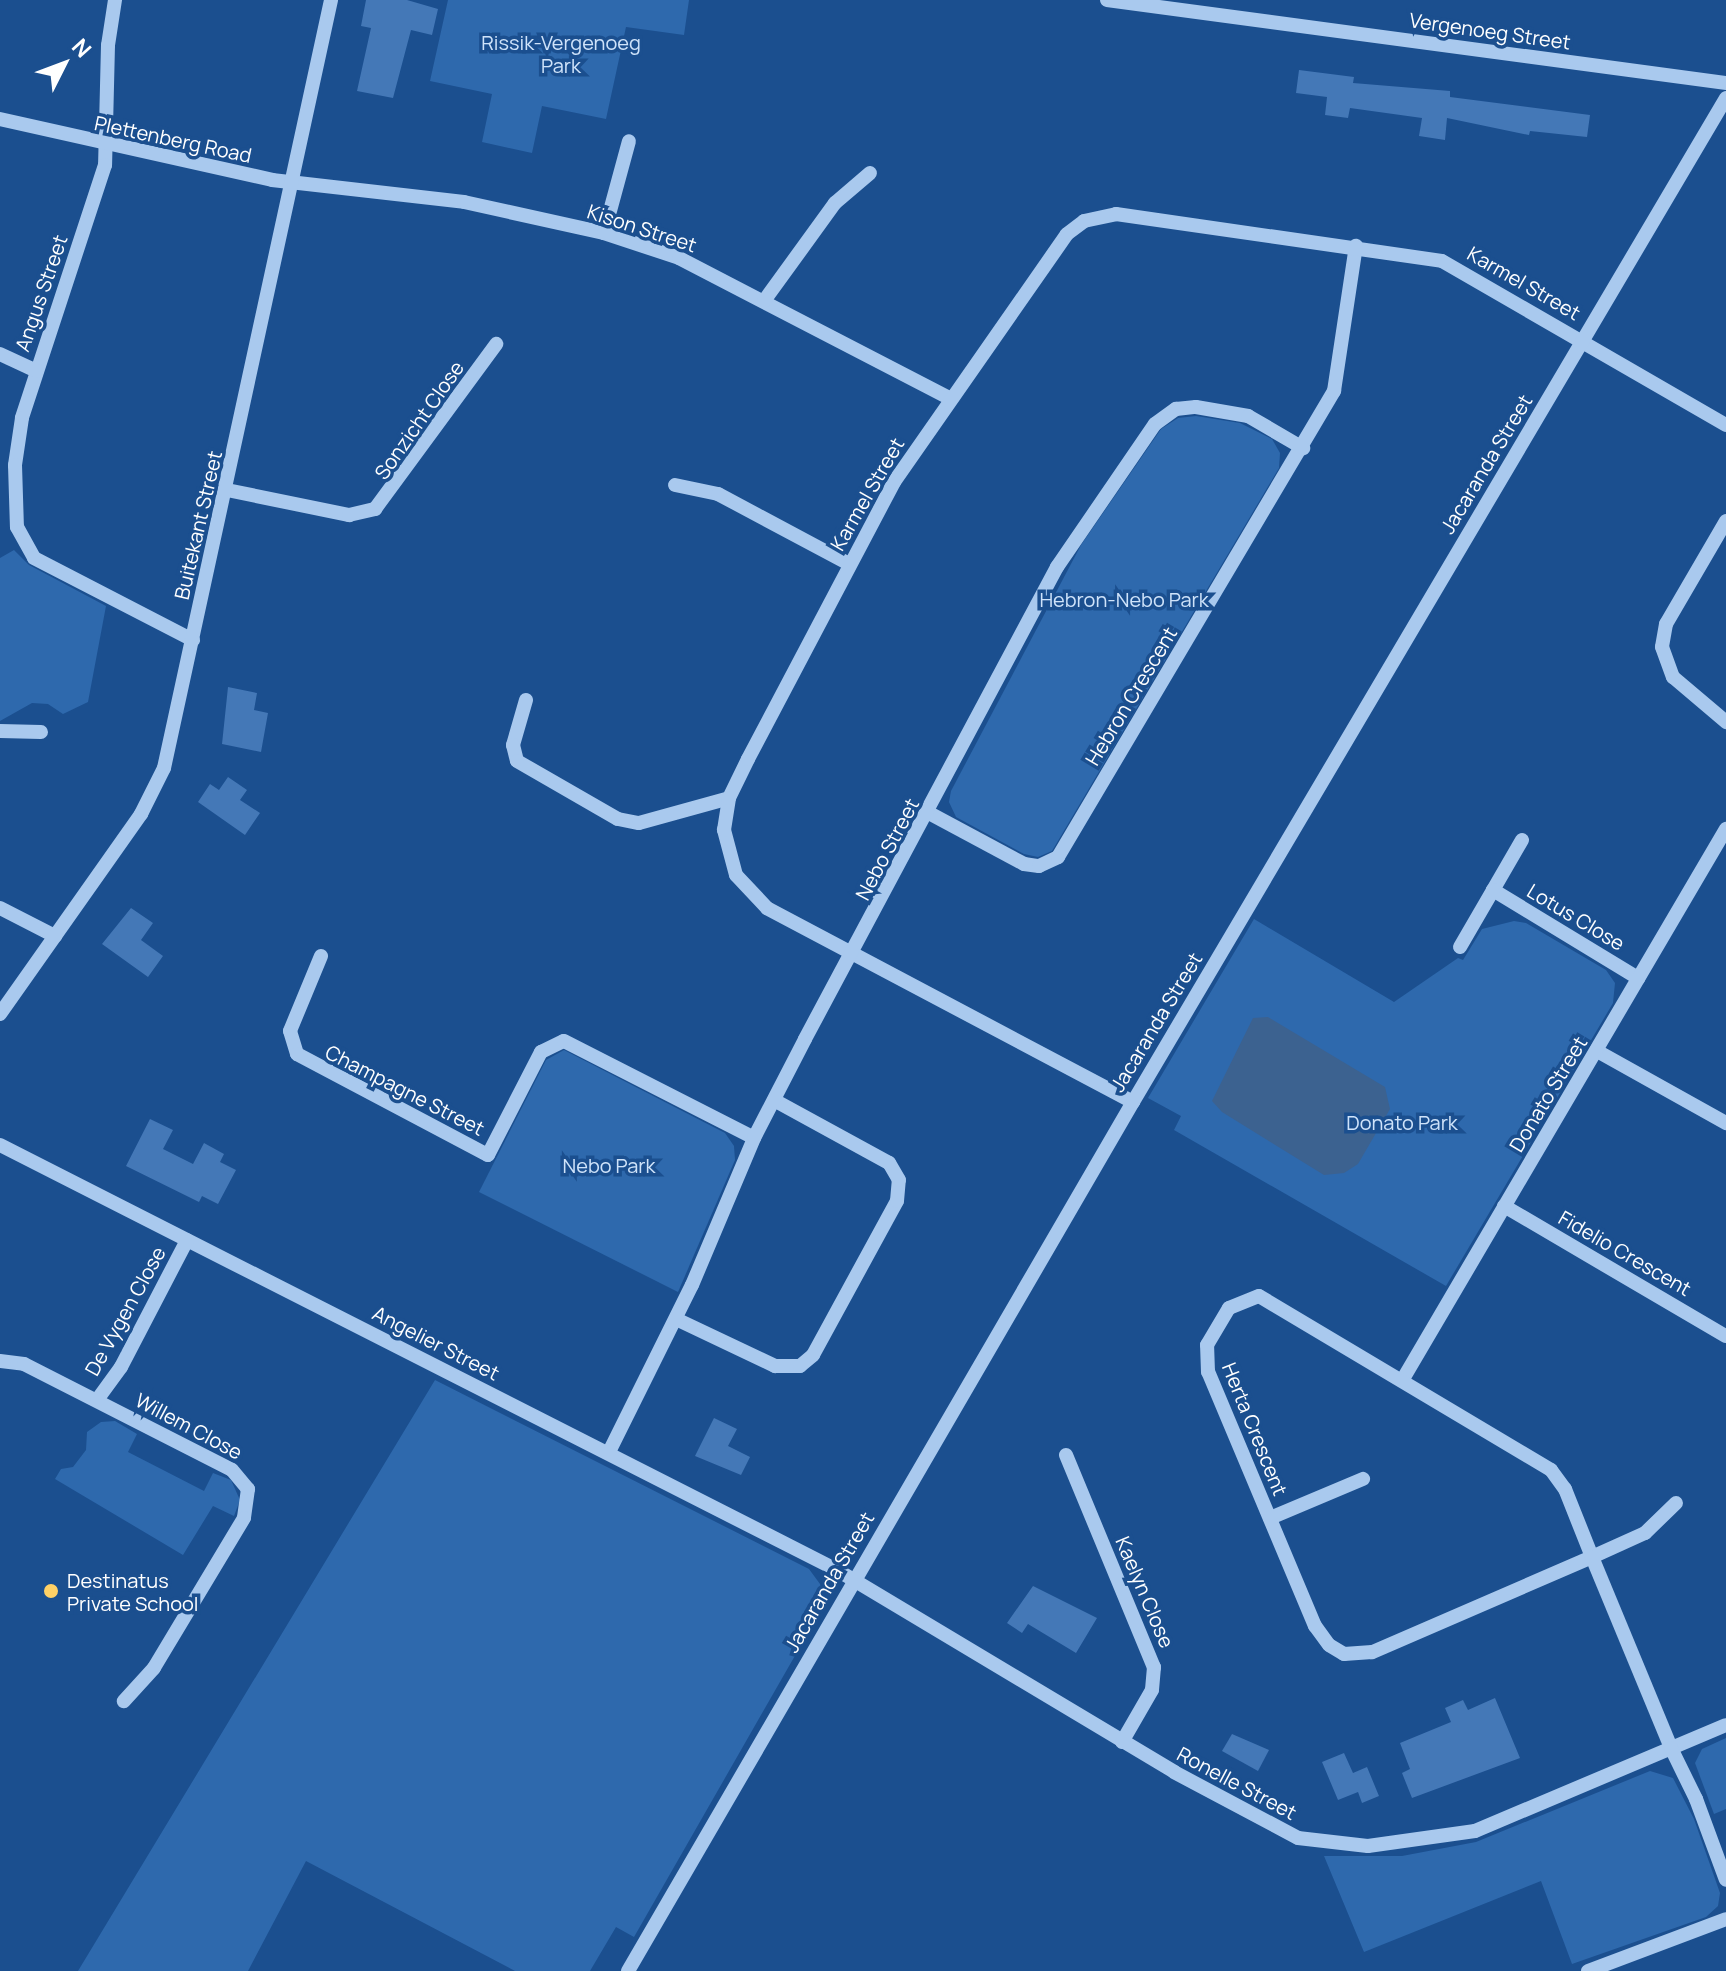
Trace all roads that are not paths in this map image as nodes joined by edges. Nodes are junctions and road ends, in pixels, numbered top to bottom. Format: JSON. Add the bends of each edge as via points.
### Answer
{"nodes":[{"id":1,"x":115,"y":0,"type":"edge"},
{"id":2,"x":331,"y":0,"type":"edge"},
{"id":3,"x":1107,"y":0,"type":"edge"},
{"id":4,"x":1129,"y":1,"type":"edge"},
{"id":5,"x":1726,"y":83,"type":"edge"},
{"id":6,"x":1726,"y":98,"type":"edge"},
{"id":7,"x":0,"y":119,"type":"edge"},
{"id":8,"x":629,"y":141,"type":"dead end"},
{"id":9,"x":108,"y":146,"type":"junction"},
{"id":10,"x":870,"y":173,"type":"dead end"},
{"id":11,"x":292,"y":182,"type":"junction"},
{"id":12,"x":604,"y":233,"type":"junction"},
{"id":13,"x":1356,"y":246,"type":"junction"},
{"id":14,"x":764,"y":301,"type":"junction"},
{"id":15,"x":1583,"y":340,"type":"junction"},
{"id":16,"x":496,"y":344,"type":"dead end"},
{"id":17,"x":0,"y":354,"type":"edge"},
{"id":18,"x":36,"y":371,"type":"junction"},
{"id":19,"x":951,"y":399,"type":"junction"},
{"id":20,"x":1726,"y":425,"type":"edge"},
{"id":21,"x":1303,"y":448,"type":"junction"},
{"id":22,"x":675,"y":485,"type":"dead end"},
{"id":23,"x":227,"y":490,"type":"junction"},
{"id":24,"x":1726,"y":521,"type":"edge"},
{"id":25,"x":849,"y":564,"type":"junction"},
{"id":26,"x":193,"y":640,"type":"junction"},
{"id":27,"x":526,"y":700,"type":"dead end"},
{"id":28,"x":1726,"y":722,"type":"edge"},
{"id":29,"x":0,"y":731,"type":"edge"},
{"id":30,"x":41,"y":732,"type":"dead end"},
{"id":31,"x":729,"y":798,"type":"junction"},
{"id":32,"x":929,"y":813,"type":"junction"},
{"id":33,"x":1726,"y":829,"type":"edge"},
{"id":34,"x":1522,"y":840,"type":"dead end"},
{"id":35,"x":1493,"y":890,"type":"junction"},
{"id":36,"x":0,"y":908,"type":"edge"},
{"id":37,"x":55,"y":936,"type":"junction"},
{"id":38,"x":1460,"y":947,"type":"dead end"},
{"id":39,"x":852,"y":953,"type":"junction"},
{"id":40,"x":321,"y":956,"type":"dead end"},
{"id":41,"x":1638,"y":978,"type":"junction"},
{"id":42,"x":0,"y":1014,"type":"edge"},
{"id":43,"x":1597,"y":1051,"type":"junction"},
{"id":44,"x":774,"y":1100,"type":"junction"},
{"id":45,"x":1133,"y":1102,"type":"junction"},
{"id":46,"x":1726,"y":1123,"type":"edge"},
{"id":47,"x":754,"y":1138,"type":"junction"},
{"id":48,"x":0,"y":1145,"type":"edge"},
{"id":49,"x":1504,"y":1206,"type":"junction"},
{"id":50,"x":187,"y":1240,"type":"junction"},
{"id":51,"x":676,"y":1319,"type":"junction"},
{"id":52,"x":1726,"y":1336,"type":"edge"},
{"id":53,"x":0,"y":1361,"type":"edge"},
{"id":54,"x":1403,"y":1379,"type":"junction"},
{"id":55,"x":97,"y":1400,"type":"junction"},
{"id":56,"x":609,"y":1452,"type":"junction"},
{"id":57,"x":1066,"y":1455,"type":"dead end"},
{"id":58,"x":1363,"y":1479,"type":"dead end"},
{"id":59,"x":1676,"y":1503,"type":"dead end"},
{"id":60,"x":1270,"y":1518,"type":"junction"},
{"id":61,"x":1592,"y":1557,"type":"junction"},
{"id":62,"x":853,"y":1580,"type":"junction"},
{"id":63,"x":124,"y":1701,"type":"dead end"},
{"id":64,"x":1726,"y":1725,"type":"edge"},
{"id":65,"x":1122,"y":1742,"type":"junction"},
{"id":66,"x":1671,"y":1748,"type":"junction"},
{"id":67,"x":1726,"y":1880,"type":"edge"},
{"id":68,"x":1726,"y":1919,"type":"edge"},
{"id":69,"x":628,"y":1971,"type":"edge"},
{"id":70,"x":1588,"y":1971,"type":"edge"}],
"edges":[{"from":1,"to":9,"type":"street","name":"Angus Street","via":[[108,45]]},
{"from":2,"to":11,"type":"street","name":"Buitekant Street"},
{"from":3,"to":4,"type":"street","name":"Vergenoeg Street"},
{"from":4,"to":5,"type":"street","name":"Vergenoeg Street"},
{"from":6,"to":15,"type":"street","name":"Jacaranda Street"},
{"from":7,"to":9,"type":"street","name":"Plettenberg Road"},
{"from":8,"to":12,"type":"street"},
{"from":9,"to":11,"type":"street","name":"Plettenberg Road"},
{"from":9,"to":18,"type":"street","name":"Angus Street"},
{"from":10,"to":14,"type":"street","via":[[835,203]]},
{"from":11,"to":12,"type":"street","name":"Kison Street","via":[[464,202]]},
{"from":11,"to":23,"type":"street","name":"Buitekant Street"},
{"from":12,"to":14,"type":"street","name":"Kison Street","via":[[679,258]]},
{"from":13,"to":15,"type":"street","name":"Karmel Street","via":[[1455,266]]},
{"from":13,"to":19,"type":"street","name":"Karmel Street","via":[[1116,214],[1094,217],[1061,242]]},
{"from":13,"to":21,"type":"street","name":"Hebron Crescent","via":[[1337,385]]},
{"from":14,"to":19,"type":"street","name":"Kison Street"},
{"from":15,"to":20,"type":"street","name":"Karmel Street"},
{"from":15,"to":45,"type":"street","name":"Jacaranda Street"},
{"from":16,"to":23,"type":"street","name":"Sonzicht Close","via":[[375,509],[349,515]]},
{"from":17,"to":18,"type":"street"},
{"from":18,"to":26,"type":"street","name":"Angus Street","via":[[15,465],[17,527],[23,545],[34,558]]},
{"from":19,"to":25,"type":"street","name":"Karmel Street","via":[[899,474]]},
{"from":21,"to":32,"type":"street","name":"Nebo Street","via":[[1248,416],[1186,407],[1161,418],[1057,567]]},
{"from":21,"to":32,"type":"street","name":"Hebron Crescent","via":[[1058,857],[1039,866],[1024,864]]},
{"from":22,"to":25,"type":"street","via":[[718,494]]},
{"from":23,"to":26,"type":"street","name":"Buitekant Street"},
{"from":24,"to":28,"type":"street","via":[[1666,624],[1662,647],[1673,677]]},
{"from":25,"to":31,"type":"street","name":"Karmel Street"},
{"from":26,"to":37,"type":"street","name":"Buitekant Street","via":[[158,783]]},
{"from":27,"to":31,"type":"street","via":[[513,745],[517,761],[618,819],[639,823]]},
{"from":29,"to":30,"type":"street"},
{"from":31,"to":39,"type":"street","name":"Karmel Street","via":[[725,846],[745,887],[767,908]]},
{"from":32,"to":39,"type":"street","name":"Nebo Street"},
{"from":33,"to":41,"type":"street","name":"Donato Street"},
{"from":34,"to":35,"type":"street"},
{"from":35,"to":38,"type":"street"},
{"from":35,"to":41,"type":"street","name":"Lotus Close"},
{"from":36,"to":37,"type":"street"},
{"from":37,"to":42,"type":"street","name":"Buitekant Street"},
{"from":39,"to":44,"type":"street","name":"Nebo Street"},
{"from":39,"to":45,"type":"street","name":"Karmel Street"},
{"from":40,"to":47,"type":"street","name":"Champagne Street","via":[[290,1031],[297,1054],[488,1155],[541,1052],[564,1041]]},
{"from":41,"to":43,"type":"street","name":"Donato Street"},
{"from":43,"to":46,"type":"street"},
{"from":43,"to":49,"type":"street","name":"Donato Street"},
{"from":44,"to":47,"type":"street","name":"Nebo Street"},
{"from":44,"to":51,"type":"street","via":[[889,1163],[899,1180],[897,1201],[813,1355],[800,1366],[775,1366]]},
{"from":45,"to":62,"type":"street","name":"Jacaranda Street"},
{"from":47,"to":51,"type":"street","name":"Nebo Street"},
{"from":48,"to":50,"type":"street","name":"Angelier Street"},
{"from":49,"to":52,"type":"street","name":"Fidelio Crescent"},
{"from":49,"to":54,"type":"street","name":"Donato Street"},
{"from":50,"to":55,"type":"street","name":"De Vygen Close","via":[[121,1367]]},
{"from":50,"to":56,"type":"street","name":"Angelier Street"},
{"from":51,"to":56,"type":"street","name":"Nebo Street"},
{"from":53,"to":55,"type":"street","via":[[16,1361]]},
{"from":54,"to":60,"type":"street","name":"Herta Crescent","via":[[1273,1302],[1246,1298],[1229,1308],[1205,1358]]},
{"from":54,"to":61,"type":"street","name":"Herta Crescent","via":[[1551,1470],[1565,1489]]},
{"from":55,"to":63,"type":"street","name":"Willem Close","via":[[232,1470],[246,1483],[250,1497],[244,1518],[154,1668]]},
{"from":56,"to":62,"type":"street","name":"Angelier Street"},
{"from":57,"to":65,"type":"street","name":"Kaelyn Close","via":[[1154,1667],[1152,1690]]},
{"from":58,"to":60,"type":"street"},
{"from":59,"to":61,"type":"street","via":[[1653,1529]]},
{"from":60,"to":61,"type":"street","name":"Herta Crescent","via":[[1323,1639],[1336,1651],[1359,1656]]},
{"from":61,"to":66,"type":"street","name":"Herta Crescent"},
{"from":62,"to":65,"type":"street","name":"Ronelle Street"},
{"from":62,"to":69,"type":"street","name":"Jacaranda Street"},
{"from":64,"to":66,"type":"street","name":"Ronelle Street"},
{"from":65,"to":66,"type":"street","name":"Ronelle Street","via":[[1284,1833],[1368,1846],[1475,1831]]},
{"from":66,"to":67,"type":"street","name":"Herta Crescent"},
{"from":68,"to":70,"type":"street"}]}
